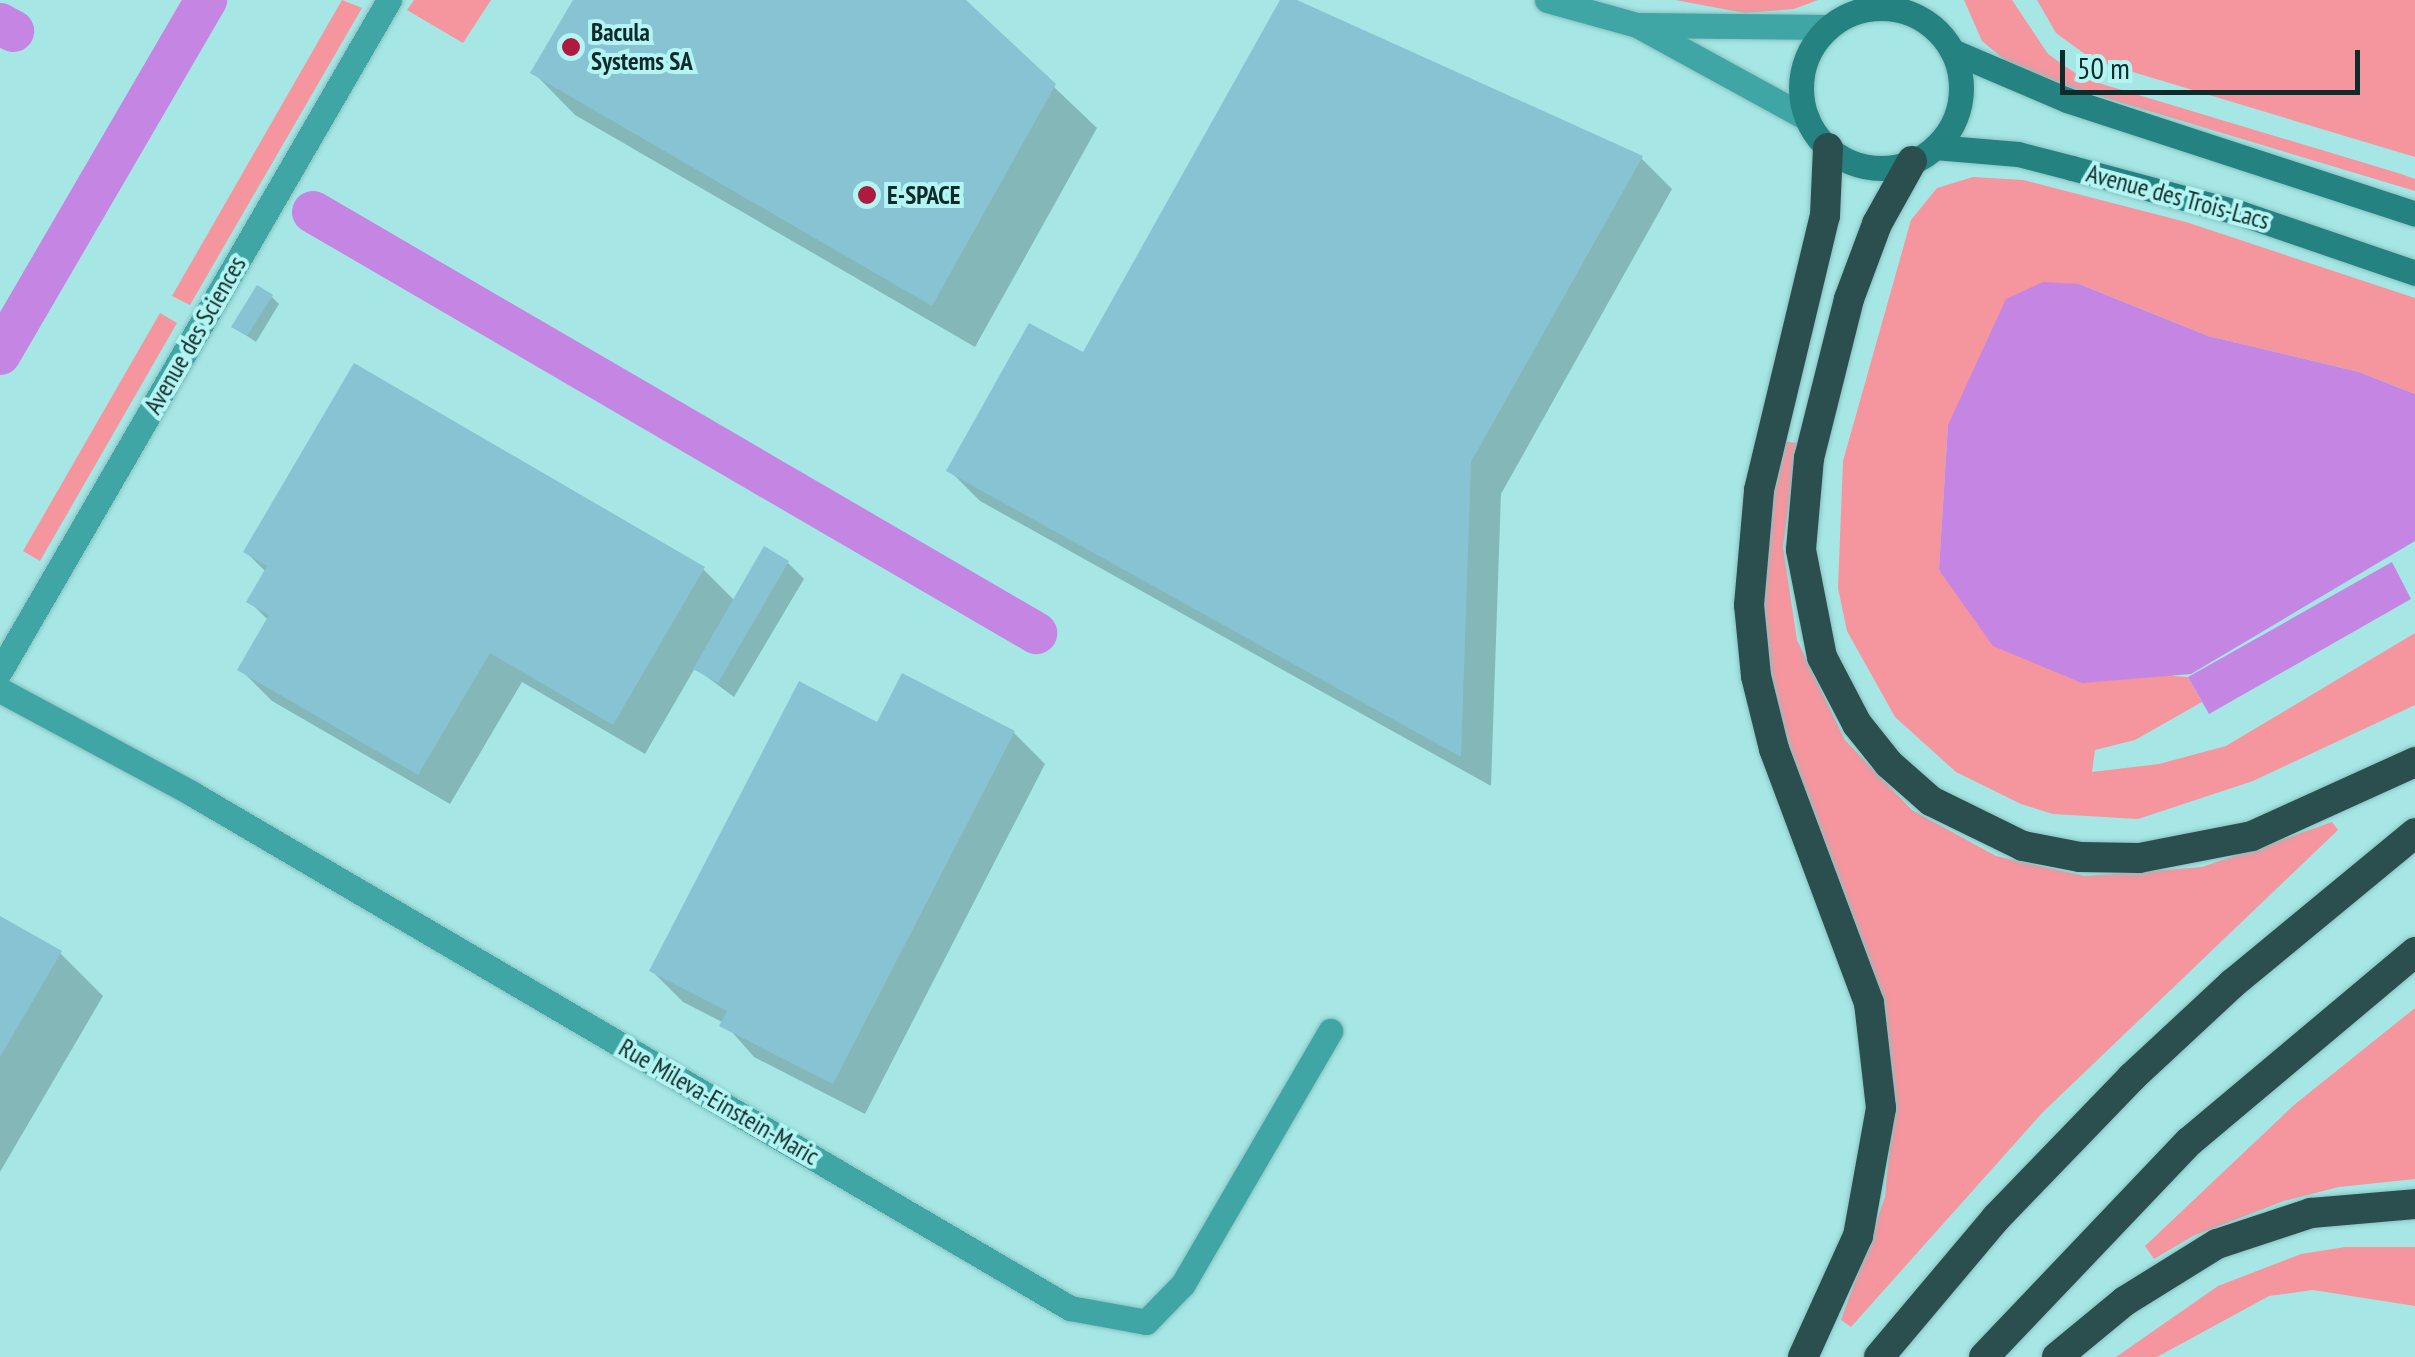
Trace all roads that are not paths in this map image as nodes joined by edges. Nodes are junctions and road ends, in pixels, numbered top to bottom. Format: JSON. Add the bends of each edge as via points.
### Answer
{"nodes":[{"id":1,"x":390,"y":0,"type":"edge"},
{"id":2,"x":1547,"y":0,"type":"edge"},
{"id":3,"x":1638,"y":25,"type":"junction"},
{"id":4,"x":1829,"y":27,"type":"junction"},
{"id":5,"x":1952,"y":51,"type":"junction"},
{"id":6,"x":1807,"y":118,"type":"junction"},
{"id":7,"x":1828,"y":148,"type":"junction"},
{"id":8,"x":1924,"y":154,"type":"junction"},
{"id":9,"x":2415,"y":214,"type":"edge"},
{"id":10,"x":2415,"y":272,"type":"edge"},
{"id":11,"x":0,"y":671,"type":"edge"},
{"id":12,"x":0,"y":690,"type":"edge"},
{"id":13,"x":2415,"y":762,"type":"edge"},
{"id":14,"x":2415,"y":833,"type":"edge"},
{"id":15,"x":2415,"y":952,"type":"edge"},
{"id":16,"x":1330,"y":1032,"type":"dead end"},
{"id":17,"x":2415,"y":1204,"type":"edge"},
{"id":18,"x":1803,"y":1357,"type":"edge"},
{"id":19,"x":1879,"y":1357,"type":"edge"},
{"id":20,"x":1984,"y":1357,"type":"edge"},
{"id":21,"x":2057,"y":1357,"type":"edge"}],
"edges":[{"from":1,"to":11,"type":"street","name":"Avenue des Sciences"},
{"from":2,"to":3,"type":"street"},
{"from":3,"to":4,"type":"street"},
{"from":3,"to":6,"type":"street"},
{"from":4,"to":5,"type":"main road","via":[[1864,9],[1903,10],[1923,19]]},
{"from":4,"to":6,"type":"main road","via":[[1806,59]]},
{"from":5,"to":8,"type":"main road","via":[[1960,70],[1958,112]]},
{"from":5,"to":9,"type":"main road","via":[[2080,104]]},
{"from":6,"to":7,"type":"main road"},
{"from":7,"to":8,"type":"main road","name":"Avenue des Trois-Lacs","via":[[1877,168]]},
{"from":7,"to":18,"type":"highway","via":[[1822,231],[1759,490],[1749,606],[1756,676],[1774,749],[1860,968],[1876,1036],[1880,1108],[1858,1236]]},
{"from":8,"to":10,"type":"main road","name":"Avenue des Trois-Lacs","via":[[2054,163],[2240,213]]},
{"from":8,"to":13,"type":"highway","via":[[1876,224],[1808,458],[1801,550],[1822,657],[1856,724],[1931,800],[2023,846],[2080,857],[2139,858],[2252,836]]},
{"from":12,"to":16,"type":"street","name":"Rue Mileva-Einstein-Maric","via":[[191,793],[1070,1308],[1146,1322],[1183,1284]]},
{"from":14,"to":19,"type":"highway","via":[[2232,984],[2132,1077],[1996,1218]]},
{"from":15,"to":20,"type":"highway","via":[[2190,1141]]},
{"from":17,"to":21,"type":"highway","via":[[2311,1212],[2217,1244],[2125,1301]]}]}
